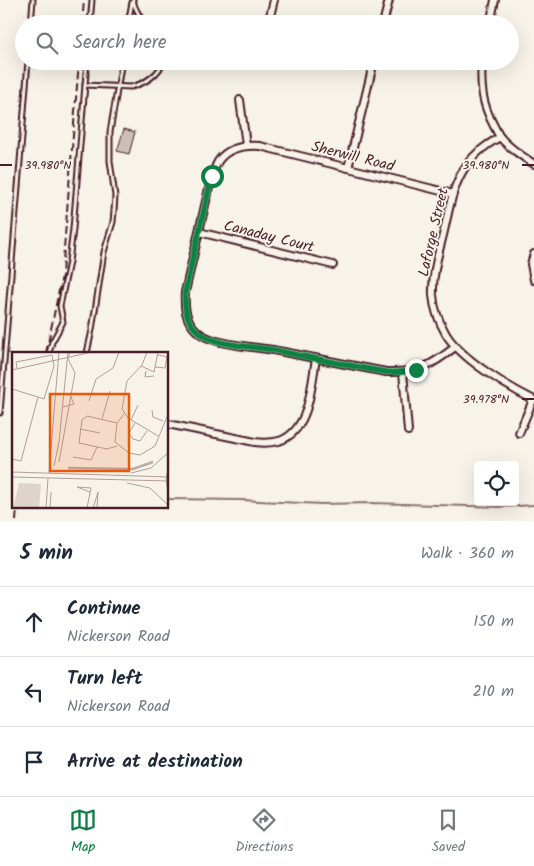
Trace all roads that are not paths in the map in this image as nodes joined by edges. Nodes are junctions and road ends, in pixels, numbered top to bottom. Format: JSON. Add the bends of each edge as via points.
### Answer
{"nodes":[{"id":1,"x":33,"y":0,"type":"edge"},
{"id":2,"x":92,"y":0,"type":"edge"},
{"id":3,"x":133,"y":0,"type":"edge"},
{"id":4,"x":274,"y":0,"type":"edge"},
{"id":5,"x":389,"y":0,"type":"edge"},
{"id":6,"x":495,"y":0,"type":"edge"},
{"id":7,"x":32,"y":15,"type":"edge"},
{"id":8,"x":91,"y":15,"type":"edge"},
{"id":9,"x":130,"y":15,"type":"edge"},
{"id":10,"x":138,"y":15,"type":"edge"},
{"id":11,"x":270,"y":15,"type":"edge"},
{"id":12,"x":385,"y":15,"type":"edge"},
{"id":13,"x":492,"y":15,"type":"edge"},
{"id":14,"x":27,"y":70,"type":"edge"},
{"id":15,"x":86,"y":70,"type":"edge"},
{"id":16,"x":121,"y":70,"type":"edge"},
{"id":17,"x":159,"y":70,"type":"edge"},
{"id":18,"x":372,"y":70,"type":"edge"},
{"id":19,"x":481,"y":70,"type":"edge"},
{"id":20,"x":85,"y":85,"type":"junction"},
{"id":21,"x":118,"y":86,"type":"junction"},
{"id":22,"x":240,"y":100,"type":"dead end"},
{"id":23,"x":500,"y":137,"type":"junction"},
{"id":24,"x":246,"y":145,"type":"junction"},
{"id":25,"x":534,"y":164,"type":"edge"},
{"id":26,"x":348,"y":168,"type":"junction"},
{"id":27,"x":453,"y":194,"type":"junction"},
{"id":28,"x":199,"y":232,"type":"junction"},
{"id":29,"x":534,"y":254,"type":"edge"},
{"id":30,"x":333,"y":264,"type":"dead end"},
{"id":31,"x":534,"y":280,"type":"edge"},
{"id":32,"x":455,"y":347,"type":"junction"},
{"id":33,"x":50,"y":352,"type":"edge"},
{"id":34,"x":87,"y":352,"type":"edge"},
{"id":35,"x":316,"y":359,"type":"junction"},
{"id":36,"x":403,"y":372,"type":"junction"},
{"id":37,"x":533,"y":400,"type":"edge"},
{"id":38,"x":0,"y":413,"type":"edge"},
{"id":39,"x":169,"y":424,"type":"edge"},
{"id":40,"x":408,"y":430,"type":"dead end"},
{"id":41,"x":519,"y":433,"type":"dead end"}],
"edges":[{"from":1,"to":7,"type":"lane"},
{"from":2,"to":8,"type":"lane"},
{"from":3,"to":9,"type":"lane"},
{"from":3,"to":10,"type":"lane"},
{"from":4,"to":11,"type":"street"},
{"from":5,"to":12,"type":"street"},
{"from":6,"to":13,"type":"street"},
{"from":14,"to":38,"type":"lane"},
{"from":15,"to":20,"type":"lane"},
{"from":16,"to":21,"type":"lane"},
{"from":17,"to":21,"type":"lane","via":[[144,82],[131,87]]},
{"from":18,"to":26,"type":"street"},
{"from":19,"to":23,"type":"street","via":[[482,98]]},
{"from":20,"to":21,"type":"lane"},
{"from":20,"to":33,"type":"lane","via":[[73,229],[60,306],[63,322]]},
{"from":21,"to":34,"type":"lane","via":[[110,144],[115,196],[113,222],[104,252]]},
{"from":22,"to":24,"type":"street"},
{"from":23,"to":25,"type":"street"},
{"from":23,"to":27,"type":"street","name":"Laforge Street","via":[[471,159]]},
{"from":24,"to":26,"type":"street","name":"Sherwill Road"},
{"from":24,"to":28,"type":"street","via":[[230,150],[218,161]]},
{"from":26,"to":27,"type":"street","name":"Sherwill Road"},
{"from":27,"to":32,"type":"street","name":"Laforge Street","via":[[436,265],[433,296],[439,320]]},
{"from":28,"to":30,"type":"street","name":"Canaday Court"},
{"from":28,"to":35,"type":"street","via":[[184,303],[190,323],[197,332],[216,341]]},
{"from":29,"to":31,"type":"street","via":[[531,264]]},
{"from":32,"to":36,"type":"street","via":[[429,365]]},
{"from":32,"to":37,"type":"street","name":"Laforge Street","via":[[487,372]]},
{"from":35,"to":36,"type":"street","via":[[386,372]]},
{"from":35,"to":39,"type":"street","via":[[303,419],[297,429],[278,441],[255,442]]},
{"from":36,"to":40,"type":"street"},
{"from":37,"to":41,"type":"street"}]}
